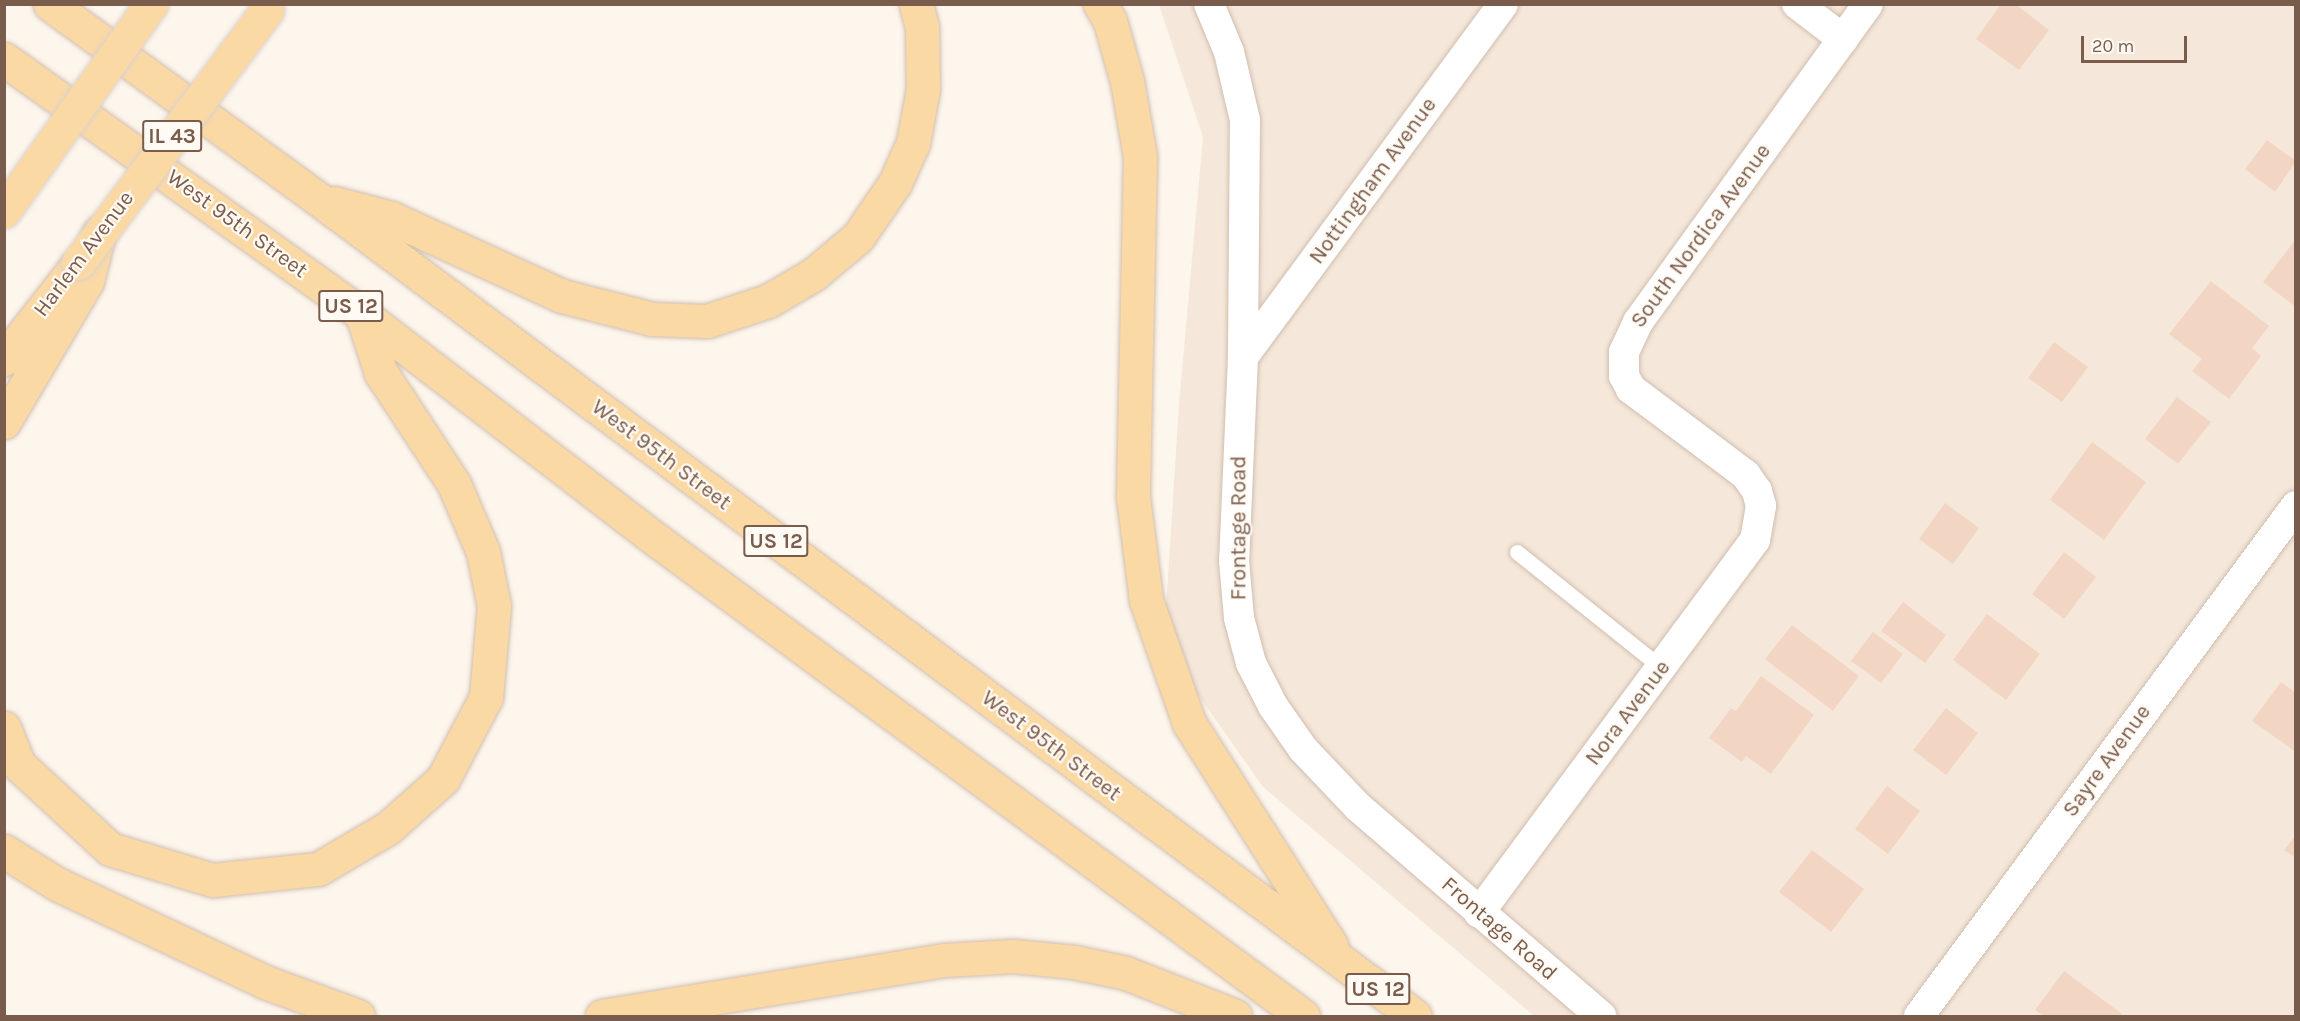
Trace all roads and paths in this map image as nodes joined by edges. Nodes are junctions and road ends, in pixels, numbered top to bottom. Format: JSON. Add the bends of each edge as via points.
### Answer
{"nodes":[{"id":1,"x":50,"y":4,"type":"edge"},
{"id":2,"x":61,"y":4,"type":"edge"},
{"id":3,"x":151,"y":4,"type":"edge"},
{"id":4,"x":916,"y":4,"type":"edge"},
{"id":5,"x":1100,"y":4,"type":"edge"},
{"id":6,"x":1209,"y":4,"type":"edge"},
{"id":7,"x":1503,"y":4,"type":"edge"},
{"id":8,"x":1797,"y":4,"type":"edge"},
{"id":9,"x":1868,"y":4,"type":"edge"},
{"id":10,"x":269,"y":7,"type":"edge"},
{"id":11,"x":90,"y":33,"type":"junction"},
{"id":12,"x":1843,"y":39,"type":"junction"},
{"id":13,"x":4,"y":58,"type":"edge"},
{"id":14,"x":4,"y":65,"type":"edge"},
{"id":15,"x":36,"y":80,"type":"junction"},
{"id":16,"x":317,"y":198,"type":"junction"},
{"id":17,"x":4,"y":211,"type":"edge"},
{"id":18,"x":99,"y":233,"type":"junction"},
{"id":19,"x":362,"y":314,"type":"junction"},
{"id":20,"x":1243,"y":357,"type":"junction"},
{"id":21,"x":4,"y":359,"type":"edge"},
{"id":22,"x":4,"y":422,"type":"edge"},
{"id":23,"x":1761,"y":506,"type":"joint"},
{"id":24,"x":2295,"y":506,"type":"edge"},
{"id":25,"x":1517,"y":552,"type":"dead end"},
{"id":26,"x":1662,"y":668,"type":"junction"},
{"id":27,"x":4,"y":728,"type":"edge"},
{"id":28,"x":4,"y":851,"type":"edge"},
{"id":29,"x":1479,"y":913,"type":"junction"},
{"id":30,"x":1341,"y":962,"type":"junction"},
{"id":31,"x":358,"y":1017,"type":"edge"},
{"id":32,"x":602,"y":1017,"type":"edge"},
{"id":33,"x":1235,"y":1017,"type":"edge"},
{"id":34,"x":1303,"y":1017,"type":"edge"},
{"id":35,"x":1415,"y":1017,"type":"edge"},
{"id":36,"x":1601,"y":1017,"type":"edge"},
{"id":37,"x":1919,"y":1017,"type":"edge"}],
"edges":[{"from":1,"to":11,"type":"main road","name":"West 95th Street","number":"US 12"},
{"from":2,"to":11,"type":"main road"},
{"from":3,"to":17,"type":"main road","bridge":true},
{"from":4,"to":16,"type":"main road","via":[[922,27],[923,89],[913,143],[895,183],[858,237],[814,274],[768,301],[707,321],[652,319],[562,296],[391,218]]},
{"from":5,"to":30,"type":"main road","via":[[1110,21],[1127,81],[1140,156],[1132,497],[1146,600],[1189,723]]},
{"from":6,"to":20,"type":"street","name":"Frontage Road","via":[[1230,52],[1245,120]]},
{"from":7,"to":20,"type":"street","name":"Nottingham Avenue"},
{"from":8,"to":12,"type":"street"},
{"from":9,"to":12,"type":"street","name":"South Nordica Avenue"},
{"from":10,"to":18,"type":"main road","name":"Harlem Avenue","number":"IL 43","bridge":true},
{"from":11,"to":16,"type":"main road","name":"West 95th Street","number":"US 12"},
{"from":12,"to":23,"type":"street","name":"South Nordica Avenue","via":[[1638,322],[1624,352],[1624,376],[1631,389],[1746,475]]},
{"from":13,"to":15,"type":"main road","name":"West 95th Street","number":"US 12"},
{"from":14,"to":15,"type":"main road"},
{"from":15,"to":19,"type":"main road","name":"West 95th Street","number":"US 12"},
{"from":16,"to":30,"type":"main road","name":"West 95th Street","number":"US 12"},
{"from":18,"to":21,"type":"main road","name":"Harlem Avenue","number":"IL 43","bridge":true},
{"from":18,"to":22,"type":"main road","via":[[87,282]]},
{"from":19,"to":27,"type":"main road","via":[[381,373],[454,484],[483,552],[494,606],[486,697],[443,779],[388,828],[318,869],[213,880],[110,849],[19,765]]},
{"from":19,"to":34,"type":"main road","name":"West 95th Street","number":"US 12","via":[[658,541]]},
{"from":20,"to":29,"type":"street","name":"Frontage Road","via":[[1234,561],[1239,618],[1251,663],[1273,706],[1303,749],[1358,807]]},
{"from":23,"to":26,"type":"street","name":"Nora Avenue","via":[[1755,540]]},
{"from":24,"to":37,"type":"street","name":"Sayre Avenue"},
{"from":25,"to":26,"type":"lane"},
{"from":26,"to":29,"type":"street","name":"Nora Avenue"},
{"from":28,"to":31,"type":"main road","via":[[57,884],[265,982]]},
{"from":29,"to":36,"type":"street","name":"Frontage Road"},
{"from":30,"to":35,"type":"main road","name":"West 95th Street","number":"US 12"},
{"from":32,"to":33,"type":"main road","via":[[945,960],[1013,956],[1074,962],[1126,973]]}]}
